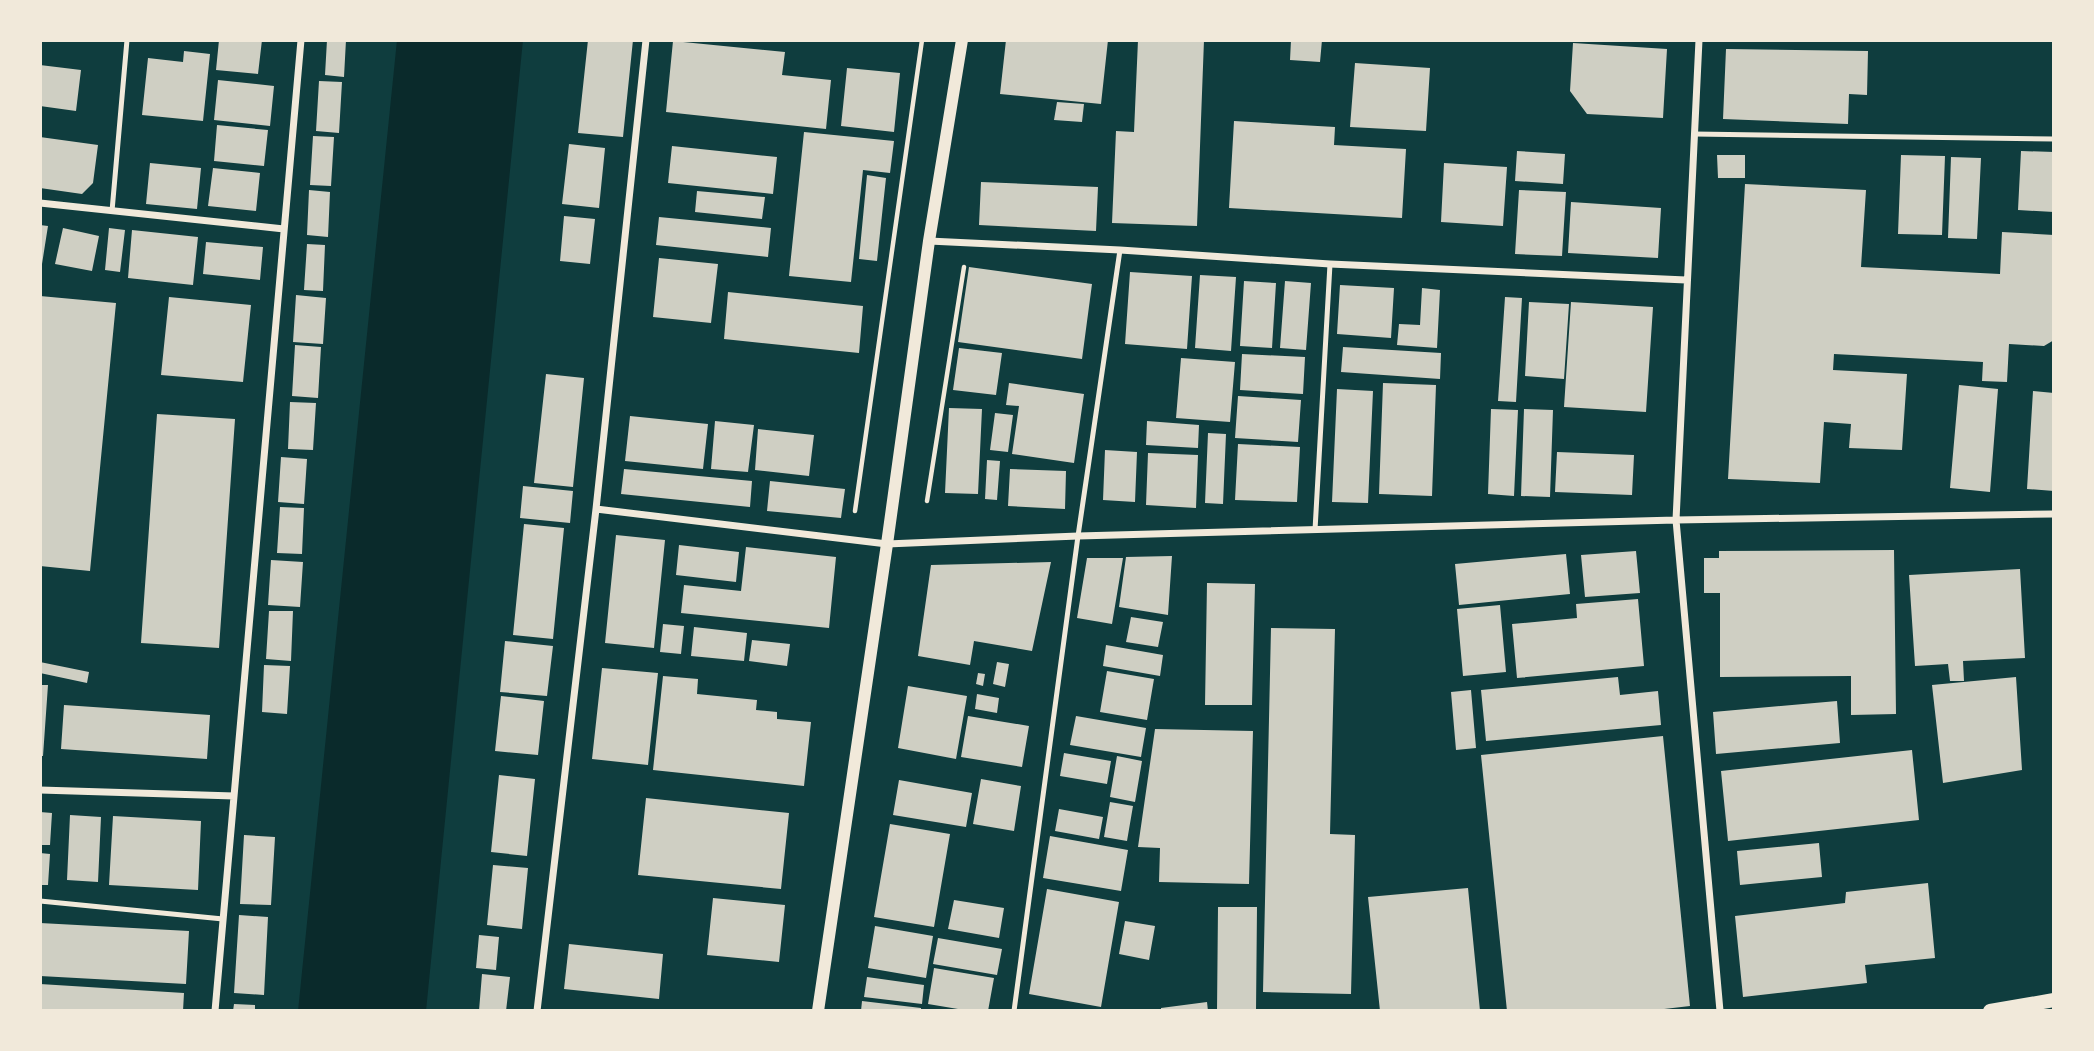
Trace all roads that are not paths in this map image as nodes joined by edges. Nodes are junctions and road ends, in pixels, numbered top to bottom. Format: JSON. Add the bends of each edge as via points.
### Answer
{"nodes":[{"id":1,"x":127,"y":40,"type":"edge"},
{"id":2,"x":301,"y":40,"type":"edge"},
{"id":3,"x":646,"y":40,"type":"edge"},
{"id":4,"x":962,"y":40,"type":"edge"},
{"id":5,"x":1699,"y":40,"type":"edge"},
{"id":6,"x":1694,"y":134,"type":"junction"},
{"id":7,"x":2054,"y":139,"type":"edge"},
{"id":8,"x":40,"y":203,"type":"edge"},
{"id":9,"x":111,"y":211,"type":"junction"},
{"id":10,"x":284,"y":229,"type":"junction"},
{"id":11,"x":929,"y":242,"type":"junction"},
{"id":12,"x":1120,"y":250,"type":"junction"},
{"id":13,"x":1330,"y":264,"type":"junction"},
{"id":14,"x":1686,"y":280,"type":"junction"},
{"id":15,"x":596,"y":509,"type":"junction"},
{"id":16,"x":2054,"y":514,"type":"edge"},
{"id":17,"x":1676,"y":520,"type":"junction"},
{"id":18,"x":1315,"y":530,"type":"junction"},
{"id":19,"x":1078,"y":536,"type":"junction"},
{"id":20,"x":887,"y":544,"type":"junction"},
{"id":21,"x":40,"y":790,"type":"edge"},
{"id":22,"x":234,"y":796,"type":"junction"},
{"id":23,"x":40,"y":901,"type":"edge"},
{"id":24,"x":223,"y":919,"type":"junction"},
{"id":25,"x":2054,"y":1000,"type":"edge"},
{"id":26,"x":215,"y":1011,"type":"edge"},
{"id":27,"x":537,"y":1011,"type":"edge"},
{"id":28,"x":818,"y":1011,"type":"edge"},
{"id":29,"x":1014,"y":1011,"type":"edge"},
{"id":30,"x":1720,"y":1011,"type":"edge"},
{"id":31,"x":1990,"y":1011,"type":"edge"}],
"edges":[{"from":1,"to":9,"type":"lane"},
{"from":2,"to":10,"type":"street"},
{"from":3,"to":15,"type":"street"},
{"from":4,"to":11,"type":"street"},
{"from":5,"to":6,"type":"street"},
{"from":6,"to":7,"type":"lane"},
{"from":6,"to":14,"type":"street"},
{"from":8,"to":9,"type":"street"},
{"from":9,"to":10,"type":"street"},
{"from":10,"to":22,"type":"street"},
{"from":11,"to":12,"type":"street"},
{"from":11,"to":20,"type":"street"},
{"from":12,"to":13,"type":"street"},
{"from":12,"to":19,"type":"lane"},
{"from":13,"to":14,"type":"street"},
{"from":13,"to":18,"type":"lane"},
{"from":14,"to":17,"type":"street"},
{"from":15,"to":20,"type":"street"},
{"from":15,"to":27,"type":"street"},
{"from":16,"to":17,"type":"street"},
{"from":17,"to":18,"type":"street"},
{"from":17,"to":30,"type":"street"},
{"from":18,"to":19,"type":"street"},
{"from":19,"to":20,"type":"street"},
{"from":19,"to":29,"type":"lane"},
{"from":20,"to":28,"type":"street"},
{"from":21,"to":22,"type":"street"},
{"from":22,"to":24,"type":"street"},
{"from":23,"to":24,"type":"lane"},
{"from":24,"to":26,"type":"street"},
{"from":25,"to":31,"type":"main road"}]}
